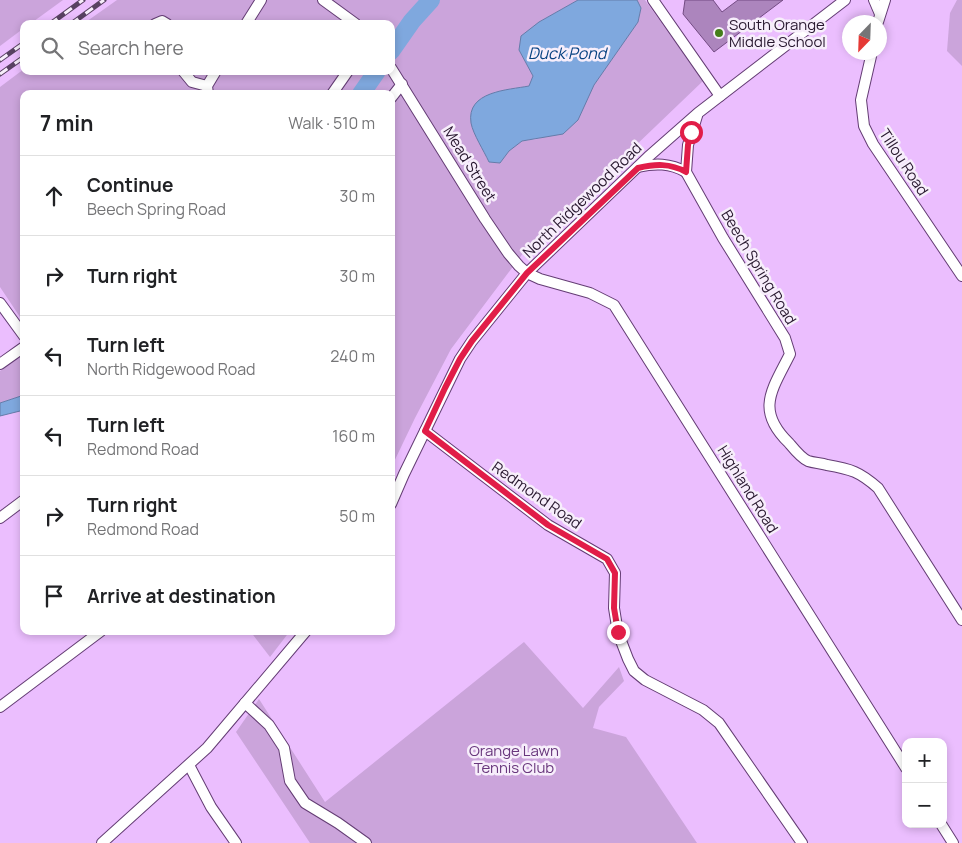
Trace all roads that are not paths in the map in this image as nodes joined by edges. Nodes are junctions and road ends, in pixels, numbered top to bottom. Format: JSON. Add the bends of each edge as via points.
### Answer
{"nodes":[{"id":1,"x":261,"y":0,"type":"edge"},
{"id":2,"x":324,"y":0,"type":"edge"},
{"id":3,"x":653,"y":0,"type":"edge"},
{"id":4,"x":845,"y":0,"type":"edge"},
{"id":5,"x":874,"y":0,"type":"edge"},
{"id":6,"x":885,"y":0,"type":"edge"},
{"id":7,"x":878,"y":15,"type":"edge"},
{"id":8,"x":880,"y":15,"type":"edge"},
{"id":9,"x":248,"y":20,"type":"edge"},
{"id":10,"x":351,"y":20,"type":"edge"},
{"id":11,"x":870,"y":60,"type":"edge"},
{"id":12,"x":395,"y":74,"type":"edge"},
{"id":13,"x":186,"y":75,"type":"edge"},
{"id":14,"x":214,"y":75,"type":"edge"},
{"id":15,"x":345,"y":75,"type":"edge"},
{"id":16,"x":402,"y":84,"type":"junction"},
{"id":17,"x":208,"y":90,"type":"edge"},
{"id":18,"x":335,"y":90,"type":"edge"},
{"id":19,"x":395,"y":93,"type":"edge"},
{"id":20,"x":720,"y":96,"type":"junction"},
{"id":21,"x":698,"y":113,"type":"junction"},
{"id":22,"x":638,"y":168,"type":"junction"},
{"id":23,"x":686,"y":172,"type":"junction"},
{"id":24,"x":527,"y":273,"type":"junction"},
{"id":25,"x":962,"y":276,"type":"edge"},
{"id":26,"x":0,"y":303,"type":"edge"},
{"id":27,"x":20,"y":330,"type":"edge"},
{"id":28,"x":20,"y":350,"type":"edge"},
{"id":29,"x":0,"y":364,"type":"edge"},
{"id":30,"x":425,"y":431,"type":"junction"},
{"id":31,"x":395,"y":495,"type":"edge"},
{"id":32,"x":20,"y":503,"type":"edge"},
{"id":33,"x":0,"y":518,"type":"edge"},
{"id":34,"x":962,"y":620,"type":"edge"},
{"id":35,"x":96,"y":635,"type":"edge"},
{"id":36,"x":303,"y":635,"type":"edge"},
{"id":37,"x":245,"y":703,"type":"junction"},
{"id":38,"x":0,"y":707,"type":"edge"},
{"id":39,"x":902,"y":762,"type":"edge"},
{"id":40,"x":189,"y":764,"type":"junction"},
{"id":41,"x":944,"y":828,"type":"edge"},
{"id":42,"x":102,"y":843,"type":"edge"},
{"id":43,"x":236,"y":843,"type":"edge"},
{"id":44,"x":366,"y":843,"type":"edge"},
{"id":45,"x":802,"y":843,"type":"edge"},
{"id":46,"x":953,"y":843,"type":"edge"}],
"edges":[{"from":1,"to":9,"type":"street"},
{"from":2,"to":10,"type":"street"},
{"from":3,"to":20,"type":"street"},
{"from":4,"to":20,"type":"street","name":"North Ridgewood Road"},
{"from":5,"to":7,"type":"street"},
{"from":6,"to":8,"type":"street"},
{"from":11,"to":25,"type":"street","name":"Tillou Road","via":[[861,100],[864,126]]},
{"from":12,"to":16,"type":"street","name":"Mead Street"},
{"from":13,"to":17,"type":"street","via":[[192,82]]},
{"from":14,"to":17,"type":"street"},
{"from":15,"to":18,"type":"street"},
{"from":16,"to":19,"type":"street"},
{"from":16,"to":24,"type":"street","name":"Mead Street","via":[[503,246]]},
{"from":20,"to":21,"type":"street","name":"North Ridgewood Road"},
{"from":21,"to":22,"type":"street","name":"North Ridgewood Road"},
{"from":21,"to":23,"type":"street","via":[[688,145]]},
{"from":22,"to":23,"type":"street","via":[[669,165]]},
{"from":22,"to":24,"type":"street","name":"North Ridgewood Road"},
{"from":23,"to":34,"type":"street","name":"Beech Spring Road","via":[[785,338],[790,354],[769,403],[770,418],[786,440],[808,461],[848,468],[878,488]]},
{"from":24,"to":30,"type":"street","name":"North Ridgewood Road","via":[[460,359]]},
{"from":24,"to":39,"type":"street","name":"Highland Road","via":[[590,293],[614,305]]},
{"from":26,"to":27,"type":"street"},
{"from":28,"to":29,"type":"street"},
{"from":30,"to":31,"type":"street","name":"North Ridgewood Road"},
{"from":30,"to":45,"type":"street","name":"Redmond Road","via":[[548,525],[607,559],[615,573],[614,608],[618,632],[634,670],[645,680],[703,710],[719,723]]},
{"from":32,"to":33,"type":"street"},
{"from":35,"to":38,"type":"street"},
{"from":36,"to":37,"type":"street"},
{"from":37,"to":40,"type":"street"},
{"from":37,"to":44,"type":"street","via":[[269,725],[284,748],[290,781],[305,803]]},
{"from":40,"to":42,"type":"street"},
{"from":40,"to":43,"type":"street","via":[[207,800]]},
{"from":41,"to":46,"type":"street"}]}
